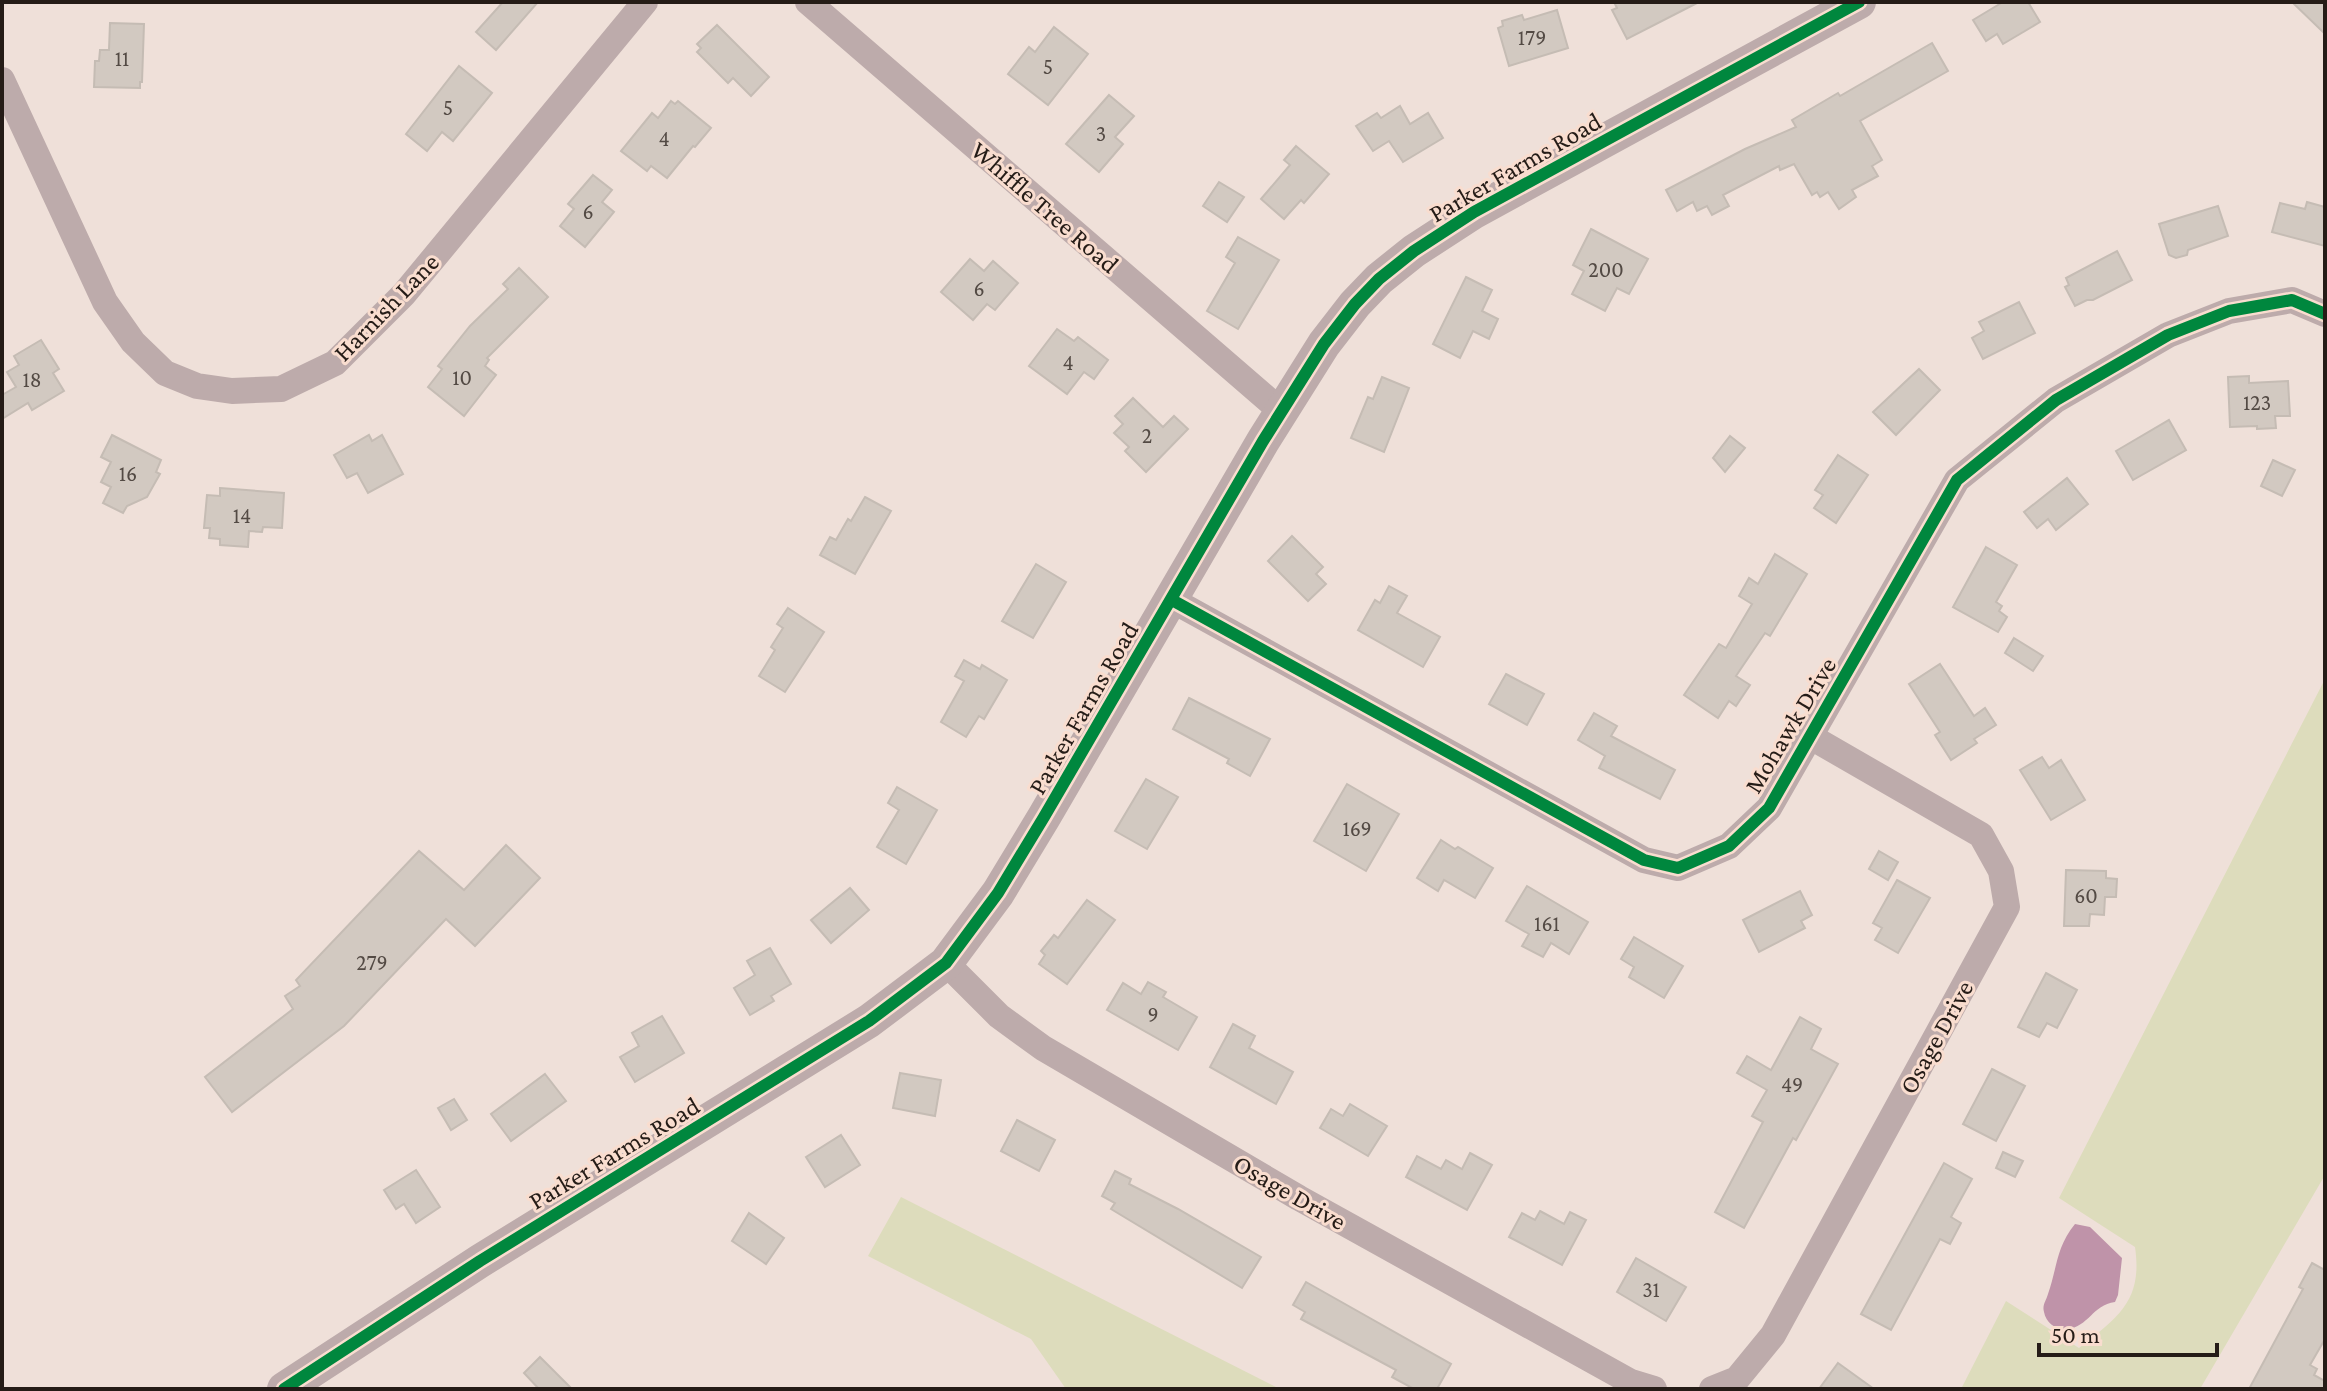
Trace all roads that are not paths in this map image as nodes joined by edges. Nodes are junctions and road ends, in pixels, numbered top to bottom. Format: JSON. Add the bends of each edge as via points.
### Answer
{"nodes":[{"id":1,"x":645,"y":2,"type":"edge"},
{"id":2,"x":808,"y":2,"type":"edge"},
{"id":3,"x":1859,"y":2,"type":"edge"},
{"id":4,"x":2,"y":80,"type":"edge"},
{"id":5,"x":2325,"y":314,"type":"edge"},
{"id":6,"x":1281,"y":411,"type":"junction"},
{"id":7,"x":1172,"y":600,"type":"junction"},
{"id":8,"x":1811,"y":737,"type":"junction"},
{"id":9,"x":946,"y":963,"type":"junction"},
{"id":10,"x":284,"y":1389,"type":"edge"},
{"id":11,"x":1654,"y":1389,"type":"edge"},
{"id":12,"x":1712,"y":1389,"type":"edge"}],
"edges":[{"from":1,"to":4,"type":"street","name":"Harnish Lane","via":[[395,303],[335,363],[281,389],[197,386],[165,373],[133,342],[105,302]]},
{"from":2,"to":6,"type":"street","name":"Whiffle Tree Road"},
{"from":3,"to":6,"type":"street","name":"Parker Farms Road","via":[[1474,212],[1414,251],[1355,304]]},
{"from":5,"to":8,"type":"street","name":"Mohawk Drive","via":[[2292,300],[2229,311],[2168,335],[2056,400],[1969,470],[1957,480]]},
{"from":6,"to":7,"type":"street","name":"Parker Farms Road"},
{"from":7,"to":8,"type":"street","name":"Mohawk Drive","via":[[1644,860],[1678,868],[1729,846],[1769,808]]},
{"from":7,"to":9,"type":"street","name":"Parker Farms Road","via":[[998,893]]},
{"from":8,"to":12,"type":"street","name":"Osage Drive","via":[[1981,835],[2001,871],[2007,907],[1773,1335],[1737,1379]]},
{"from":9,"to":10,"type":"street","name":"Parker Farms Road","via":[[869,1021]]},
{"from":9,"to":11,"type":"street","name":"Osage Drive","via":[[999,1016],[1043,1048],[1299,1198],[1631,1382]]}]}
